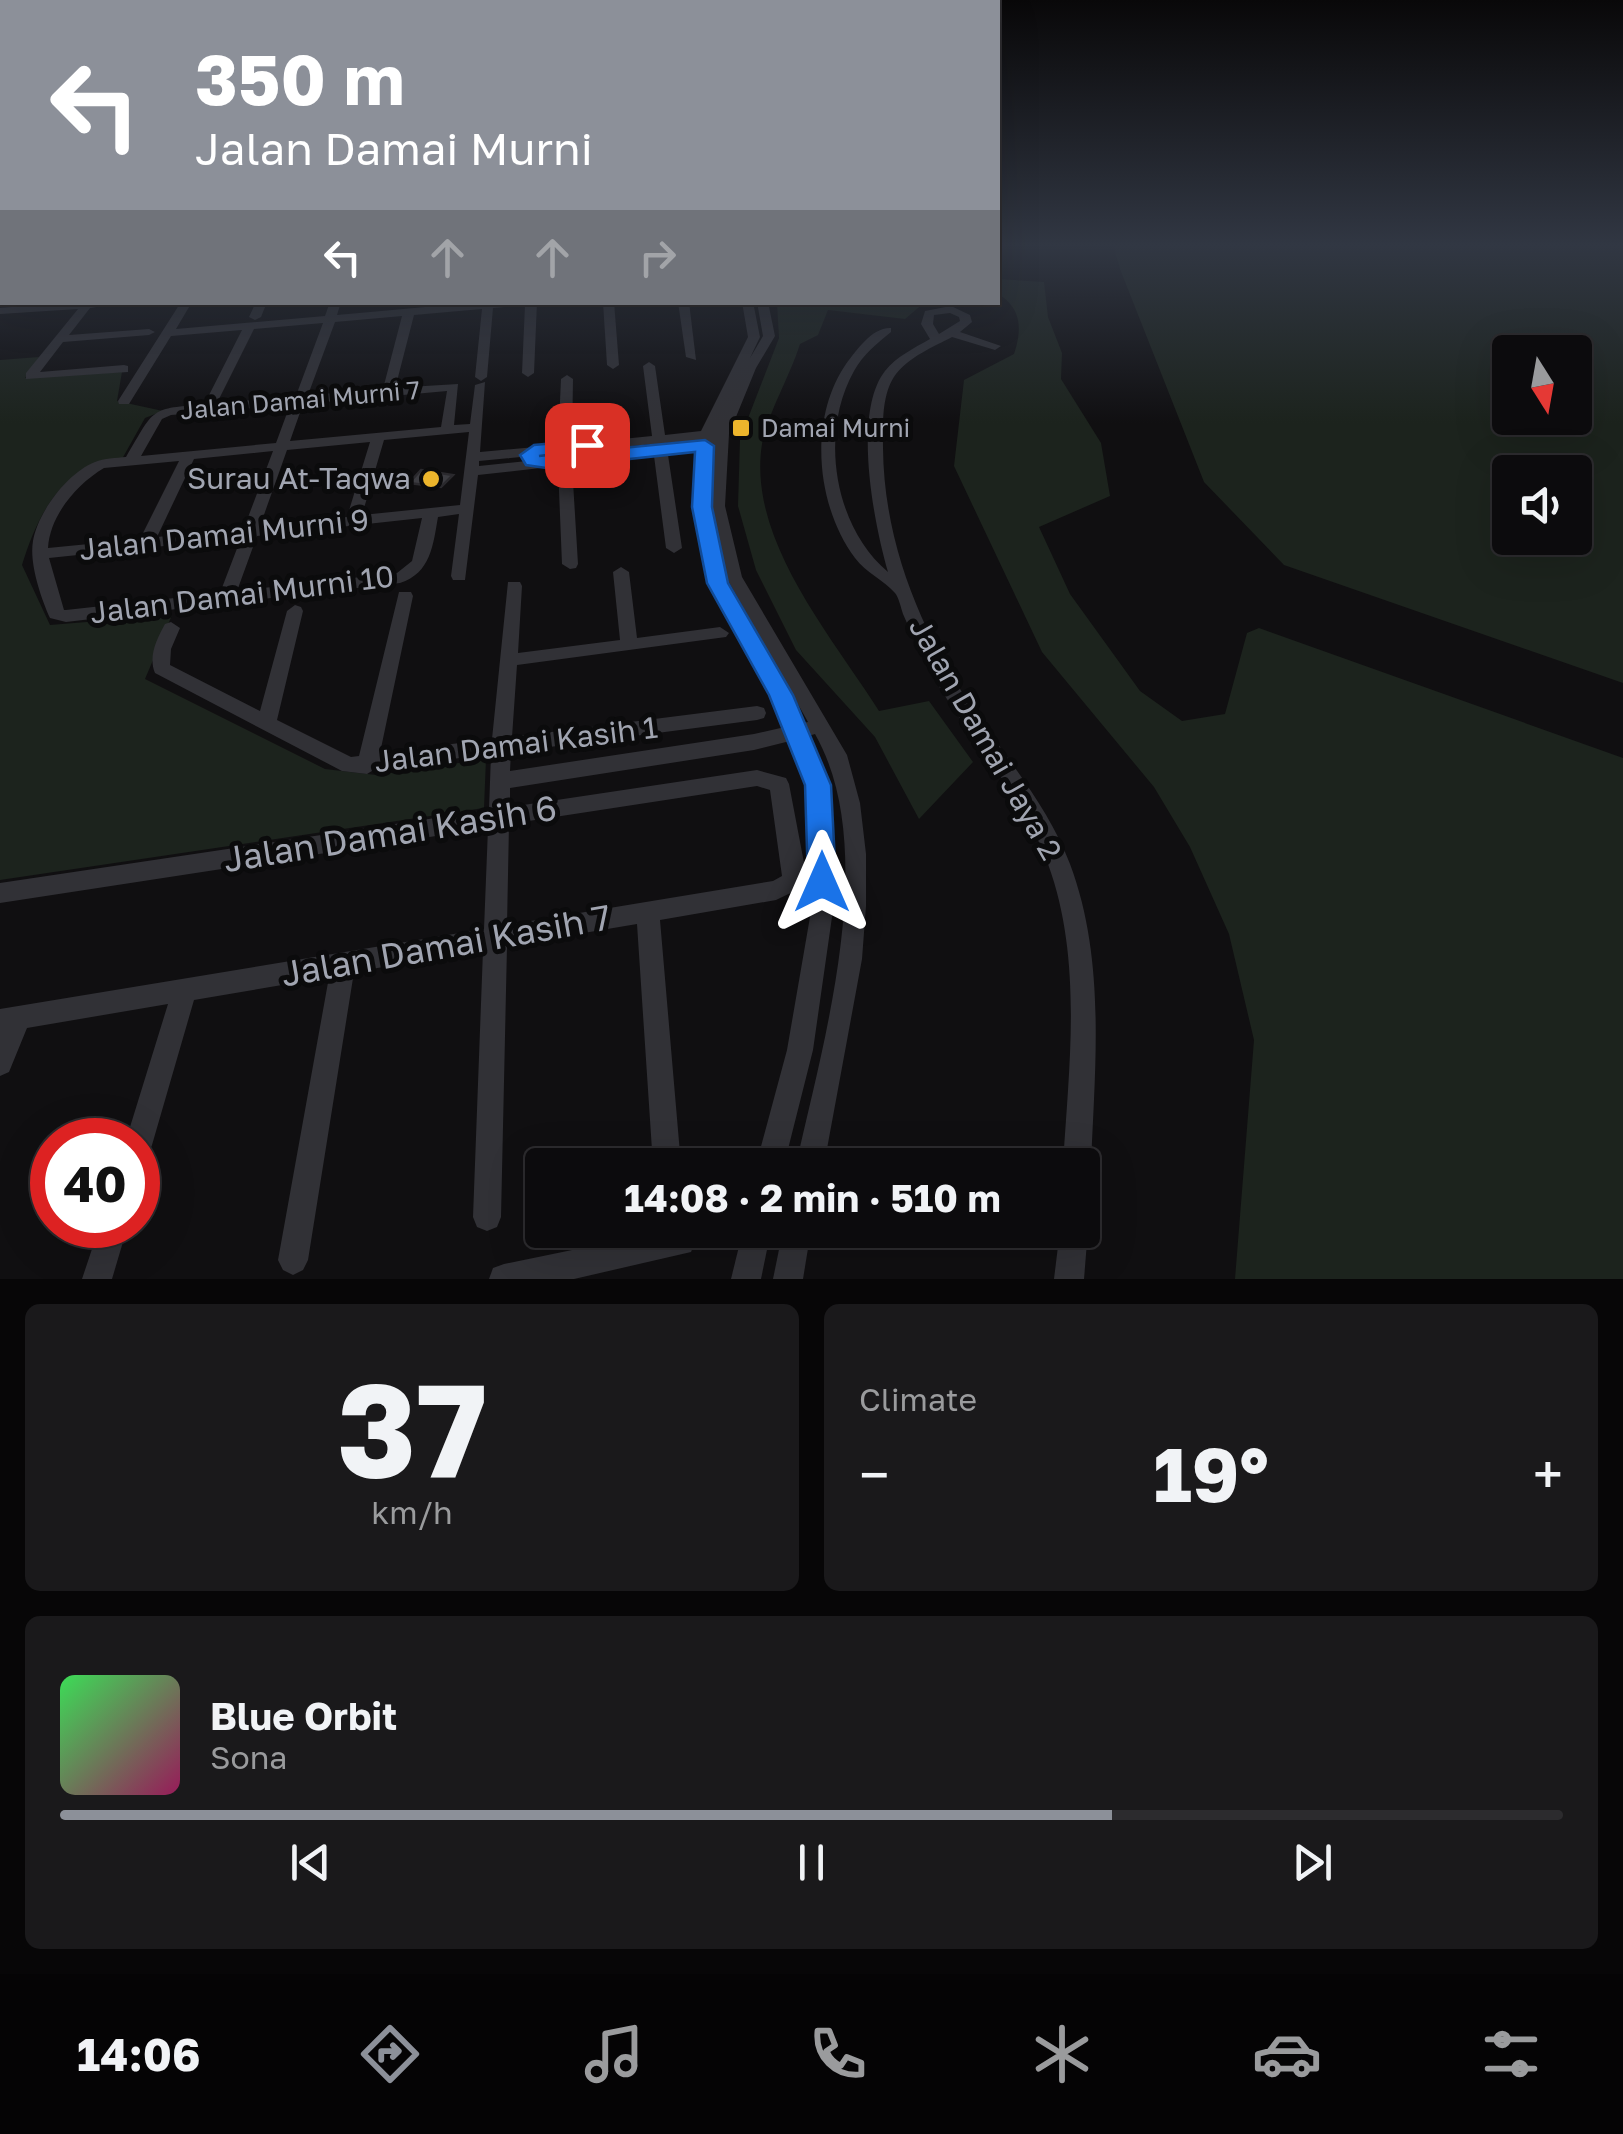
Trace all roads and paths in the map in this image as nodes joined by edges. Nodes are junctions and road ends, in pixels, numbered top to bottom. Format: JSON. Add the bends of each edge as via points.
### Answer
{"nodes":[{"id":1,"x":77,"y":305,"type":"edge"},
{"id":2,"x":87,"y":305,"type":"edge"},
{"id":3,"x":185,"y":305,"type":"edge"},
{"id":4,"x":260,"y":305,"type":"edge"},
{"id":5,"x":495,"y":305,"type":"edge"},
{"id":6,"x":528,"y":305,"type":"edge"},
{"id":7,"x":608,"y":305,"type":"edge"},
{"id":8,"x":683,"y":305,"type":"edge"},
{"id":9,"x":756,"y":305,"type":"edge"},
{"id":10,"x":410,"y":306,"type":"edge"},
{"id":11,"x":488,"y":306,"type":"junction"},
{"id":12,"x":333,"y":311,"type":"edge"},
{"id":13,"x":0,"y":312,"type":"edge"},
{"id":14,"x":252,"y":321,"type":"junction"},
{"id":15,"x":170,"y":328,"type":"junction"},
{"id":16,"x":887,"y":330,"type":"dead end"},
{"id":17,"x":149,"y":332,"type":"dead end"},
{"id":18,"x":60,"y":339,"type":"junction"},
{"id":19,"x":995,"y":346,"type":"dead end"},
{"id":20,"x":692,"y":357,"type":"dead end"},
{"id":21,"x":613,"y":366,"type":"dead end"},
{"id":22,"x":649,"y":366,"type":"dead end"},
{"id":23,"x":124,"y":369,"type":"dead end"},
{"id":24,"x":528,"y":373,"type":"dead end"},
{"id":25,"x":567,"y":379,"type":"dead end"},
{"id":26,"x":390,"y":385,"type":"dead end"},
{"id":27,"x":301,"y":396,"type":"junction"},
{"id":28,"x":124,"y":400,"type":"dead end"},
{"id":29,"x":212,"y":402,"type":"dead end"},
{"id":30,"x":478,"y":427,"type":"junction"},
{"id":31,"x":446,"y":430,"type":"junction"},
{"id":32,"x":378,"y":437,"type":"junction"},
{"id":33,"x":713,"y":439,"type":"junction"},
{"id":34,"x":660,"y":444,"type":"junction"},
{"id":35,"x":280,"y":446,"type":"junction"},
{"id":36,"x":534,"y":450,"type":"junction"},
{"id":37,"x":565,"y":454,"type":"junction"},
{"id":38,"x":188,"y":456,"type":"junction"},
{"id":39,"x":131,"y":462,"type":"junction"},
{"id":40,"x":546,"y":463,"type":"junction"},
{"id":41,"x":474,"y":464,"type":"junction"},
{"id":42,"x":466,"y":509,"type":"junction"},
{"id":43,"x":430,"y":513,"type":"junction"},
{"id":44,"x":353,"y":521,"type":"junction"},
{"id":45,"x":250,"y":532,"type":"junction"},
{"id":46,"x":146,"y":543,"type":"junction"},
{"id":47,"x":674,"y":548,"type":"dead end"},
{"id":48,"x":40,"y":554,"type":"junction"},
{"id":49,"x":570,"y":564,"type":"dead end"},
{"id":50,"x":621,"y":572,"type":"dead end"},
{"id":51,"x":459,"y":576,"type":"dead end"},
{"id":52,"x":514,"y":586,"type":"dead end"},
{"id":53,"x":900,"y":590,"type":"junction"},
{"id":54,"x":405,"y":596,"type":"dead end"},
{"id":55,"x":228,"y":597,"type":"junction"},
{"id":56,"x":295,"y":611,"type":"dead end"},
{"id":57,"x":171,"y":628,"type":"dead end"},
{"id":58,"x":720,"y":633,"type":"dead end"},
{"id":59,"x":628,"y":645,"type":"junction"},
{"id":60,"x":510,"y":660,"type":"junction"},
{"id":61,"x":757,"y":713,"type":"dead end"},
{"id":62,"x":266,"y":724,"type":"junction"},
{"id":63,"x":822,"y":724,"type":"junction"},
{"id":64,"x":799,"y":733,"type":"junction"},
{"id":65,"x":501,"y":748,"type":"junction"},
{"id":66,"x":367,"y":766,"type":"junction"},
{"id":67,"x":501,"y":780,"type":"junction"},
{"id":68,"x":780,"y":784,"type":"joint"},
{"id":69,"x":500,"y":817,"type":"junction"},
{"id":70,"x":0,"y":894,"type":"edge"},
{"id":71,"x":648,"y":911,"type":"junction"},
{"id":72,"x":498,"y":937,"type":"junction"},
{"id":73,"x":343,"y":965,"type":"junction"},
{"id":74,"x":184,"y":991,"type":"junction"},
{"id":75,"x":10,"y":1020,"type":"edge"},
{"id":76,"x":0,"y":1063,"type":"edge"},
{"id":77,"x":146,"y":1118,"type":"edge"},
{"id":78,"x":666,"y":1148,"type":"edge"},
{"id":79,"x":774,"y":1148,"type":"edge"},
{"id":80,"x":813,"y":1148,"type":"edge"},
{"id":81,"x":1078,"y":1148,"type":"edge"},
{"id":82,"x":486,"y":1217,"type":"dead end"},
{"id":83,"x":107,"y":1248,"type":"edge"},
{"id":84,"x":652,"y":1248,"type":"edge"},
{"id":85,"x":753,"y":1248,"type":"edge"},
{"id":86,"x":794,"y":1248,"type":"edge"},
{"id":87,"x":1074,"y":1248,"type":"edge"},
{"id":88,"x":293,"y":1260,"type":"dead end"},
{"id":89,"x":1074,"y":1274,"type":"edge"},
{"id":90,"x":98,"y":1279,"type":"edge"},
{"id":91,"x":504,"y":1279,"type":"edge"},
{"id":92,"x":746,"y":1279,"type":"edge"},
{"id":93,"x":788,"y":1279,"type":"edge"}],
"edges":[{"from":1,"to":13,"type":"street"},
{"from":2,"to":18,"type":"street"},
{"from":3,"to":15,"type":"street"},
{"from":4,"to":14,"type":"street"},
{"from":5,"to":11,"type":"street"},
{"from":6,"to":24,"type":"street"},
{"from":7,"to":21,"type":"street"},
{"from":8,"to":20,"type":"street"},
{"from":9,"to":33,"type":"street","via":[[769,336]]},
{"from":10,"to":11,"type":"street"},
{"from":10,"to":12,"type":"street"},
{"from":10,"to":26,"type":"street"},
{"from":11,"to":30,"type":"street"},
{"from":12,"to":14,"type":"street"},
{"from":12,"to":27,"type":"street"},
{"from":14,"to":15,"type":"street"},
{"from":14,"to":29,"type":"street"},
{"from":15,"to":28,"type":"street"},
{"from":16,"to":53,"type":"street","via":[[855,356],[838,388],[830,466],[834,496],[857,551]]},
{"from":17,"to":18,"type":"street"},
{"from":18,"to":23,"type":"street","via":[[30,376]]},
{"from":19,"to":53,"type":"street","name":"Jalan Damai Jaya 2","via":[[944,337],[892,371],[877,411],[875,460]]},
{"from":22,"to":34,"type":"street"},
{"from":25,"to":37,"type":"street"},
{"from":27,"to":31,"type":"street","name":"Jalan Damai Murni 7","via":[[454,387]]},
{"from":27,"to":35,"type":"street"},
{"from":27,"to":39,"type":"street","name":"Jalan Damai Murni 7","via":[[160,413]]},
{"from":30,"to":31,"type":"street"},
{"from":30,"to":41,"type":"street"},
{"from":31,"to":32,"type":"street"},
{"from":32,"to":35,"type":"street"},
{"from":32,"to":44,"type":"street"},
{"from":33,"to":34,"type":"street"},
{"from":33,"to":63,"type":"street","via":[[718,506],[734,577]]},
{"from":33,"to":64,"type":"street","via":[[702,507],[718,583]]},
{"from":34,"to":37,"type":"street"},
{"from":34,"to":47,"type":"street"},
{"from":35,"to":38,"type":"street"},
{"from":35,"to":45,"type":"street"},
{"from":36,"to":37,"type":"street"},
{"from":36,"to":40,"type":"street","via":[[532,461]]},
{"from":36,"to":41,"type":"street"},
{"from":37,"to":40,"type":"street"},
{"from":37,"to":49,"type":"street"},
{"from":38,"to":39,"type":"street"},
{"from":38,"to":46,"type":"street"},
{"from":39,"to":48,"type":"street","via":[[101,464],[76,478],[44,530]]},
{"from":40,"to":41,"type":"street"},
{"from":41,"to":42,"type":"street"},
{"from":42,"to":43,"type":"street","name":"Jalan Damai Murni 9"},
{"from":42,"to":51,"type":"street"},
{"from":43,"to":44,"type":"street","name":"Jalan Damai Murni 9"},
{"from":43,"to":55,"type":"street","name":"Jalan Damai Murni 10","via":[[414,574]]},
{"from":44,"to":45,"type":"street","name":"Jalan Damai Murni 9"},
{"from":45,"to":46,"type":"street","name":"Jalan Damai Murni 9"},
{"from":45,"to":55,"type":"street"},
{"from":46,"to":48,"type":"street","name":"Jalan Damai Murni 9"},
{"from":48,"to":55,"type":"street","name":"Jalan Damai Murni 10","via":[[56,614]]},
{"from":50,"to":59,"type":"street"},
{"from":52,"to":60,"type":"street"},
{"from":53,"to":81,"type":"street","name":"Jalan Damai Jaya 2","via":[[959,703],[1058,861],[1078,922],[1083,1030]]},
{"from":54,"to":66,"type":"street"},
{"from":56,"to":62,"type":"street"},
{"from":57,"to":62,"type":"street","name":"Jalan Damai Kasih 1","via":[[161,668]]},
{"from":58,"to":59,"type":"street"},
{"from":59,"to":60,"type":"street"},
{"from":60,"to":65,"type":"street"},
{"from":61,"to":65,"type":"street","name":"Jalan Damai Kasih 1"},
{"from":62,"to":66,"type":"street","name":"Jalan Damai Kasih 1","via":[[335,760]]},
{"from":63,"to":64,"type":"street"},
{"from":63,"to":80,"type":"street","via":[[848,787],[856,878],[848,966]]},
{"from":64,"to":67,"type":"street"},
{"from":64,"to":79,"type":"street","via":[[818,785],[821,918],[800,1050]]},
{"from":65,"to":66,"type":"street","name":"Jalan Damai Kasih 1"},
{"from":65,"to":67,"type":"street"},
{"from":67,"to":69,"type":"street"},
{"from":68,"to":69,"type":"street","name":"Jalan Damai Kasih 6","via":[[757,778]]},
{"from":68,"to":71,"type":"street","name":"Jalan Damai Kasih 7","via":[[792,881],[776,890]]},
{"from":69,"to":70,"type":"street","name":"Jalan Damai Kasih 6"},
{"from":69,"to":72,"type":"street"},
{"from":71,"to":72,"type":"street","name":"Jalan Damai Kasih 7"},
{"from":71,"to":78,"type":"street"},
{"from":72,"to":73,"type":"street","name":"Jalan Damai Kasih 7"},
{"from":72,"to":82,"type":"street"},
{"from":73,"to":74,"type":"street","name":"Jalan Damai Kasih 7"},
{"from":73,"to":88,"type":"street"},
{"from":74,"to":75,"type":"street","name":"Jalan Damai Kasih 7"},
{"from":74,"to":77,"type":"street"},
{"from":75,"to":76,"type":"street"},
{"from":83,"to":90,"type":"street"},
{"from":84,"to":91,"type":"street"},
{"from":85,"to":92,"type":"street"},
{"from":86,"to":93,"type":"street"},
{"from":87,"to":89,"type":"street"}]}
